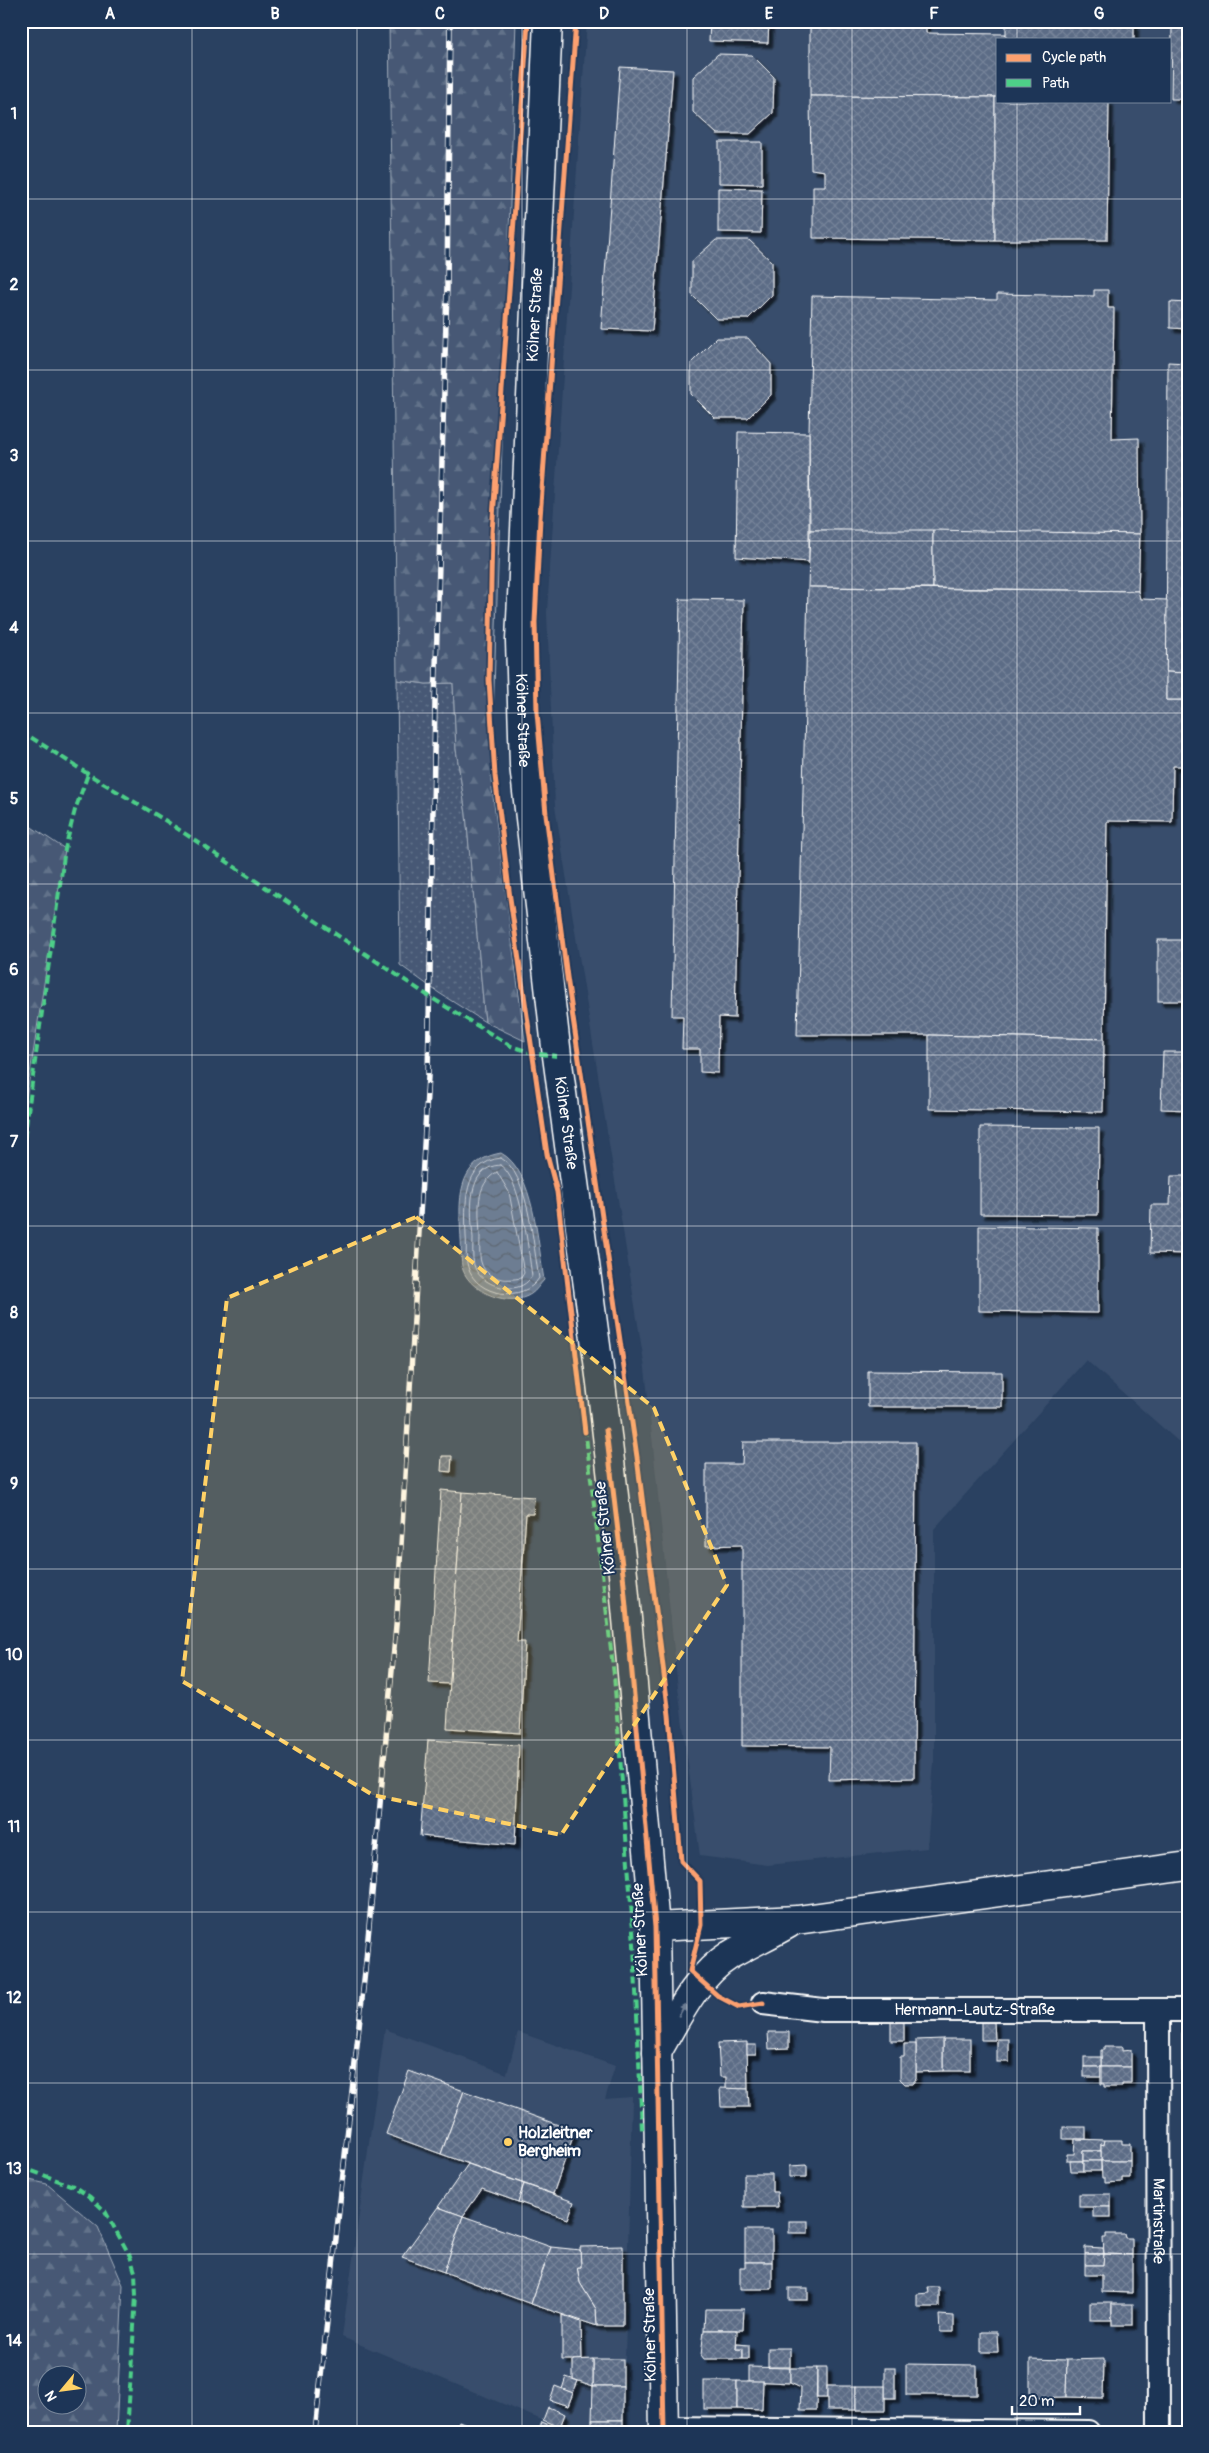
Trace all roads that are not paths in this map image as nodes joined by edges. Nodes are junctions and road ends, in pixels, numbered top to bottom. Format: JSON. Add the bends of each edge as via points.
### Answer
{"nodes":[{"id":1,"x":548,"y":21,"type":"edge"},
{"id":2,"x":1188,"y":1866,"type":"edge"},
{"id":3,"x":797,"y":1920,"type":"junction"},
{"id":4,"x":655,"y":1927,"type":"junction"},
{"id":5,"x":762,"y":2003,"type":"dead end"},
{"id":6,"x":1188,"y":2010,"type":"edge"},
{"id":7,"x":1158,"y":2011,"type":"junction"},
{"id":8,"x":657,"y":2052,"type":"junction"},
{"id":9,"x":664,"y":2430,"type":"edge"},
{"id":10,"x":969,"y":2431,"type":"edge"},
{"id":11,"x":1088,"y":2432,"type":"edge"},
{"id":12,"x":1159,"y":2432,"type":"edge"}],
"edges":[{"from":1,"to":4,"type":"main road","name":"Kölner Straße","via":[[520,641],[524,765],[557,1056],[623,1574]]},
{"from":2,"to":3,"type":"main road"},
{"from":3,"to":4,"type":"main road"},
{"from":8,"to":3,"type":"main road","one_way":true,"via":[[701,1982],[729,1956]]},
{"from":4,"to":8,"type":"main road","name":"Kölner Straße"},
{"from":5,"to":7,"type":"street","name":"Hermann-Lautz-Straße","via":[[823,2010]]},
{"from":6,"to":7,"type":"street","name":"Hermann-Lautz-Straße"},
{"from":7,"to":12,"type":"street","name":"Martinstraße"},
{"from":8,"to":9,"type":"main road","name":"Kölner Straße"},
{"from":9,"to":10,"type":"street"},
{"from":10,"to":11,"type":"street"}]}
